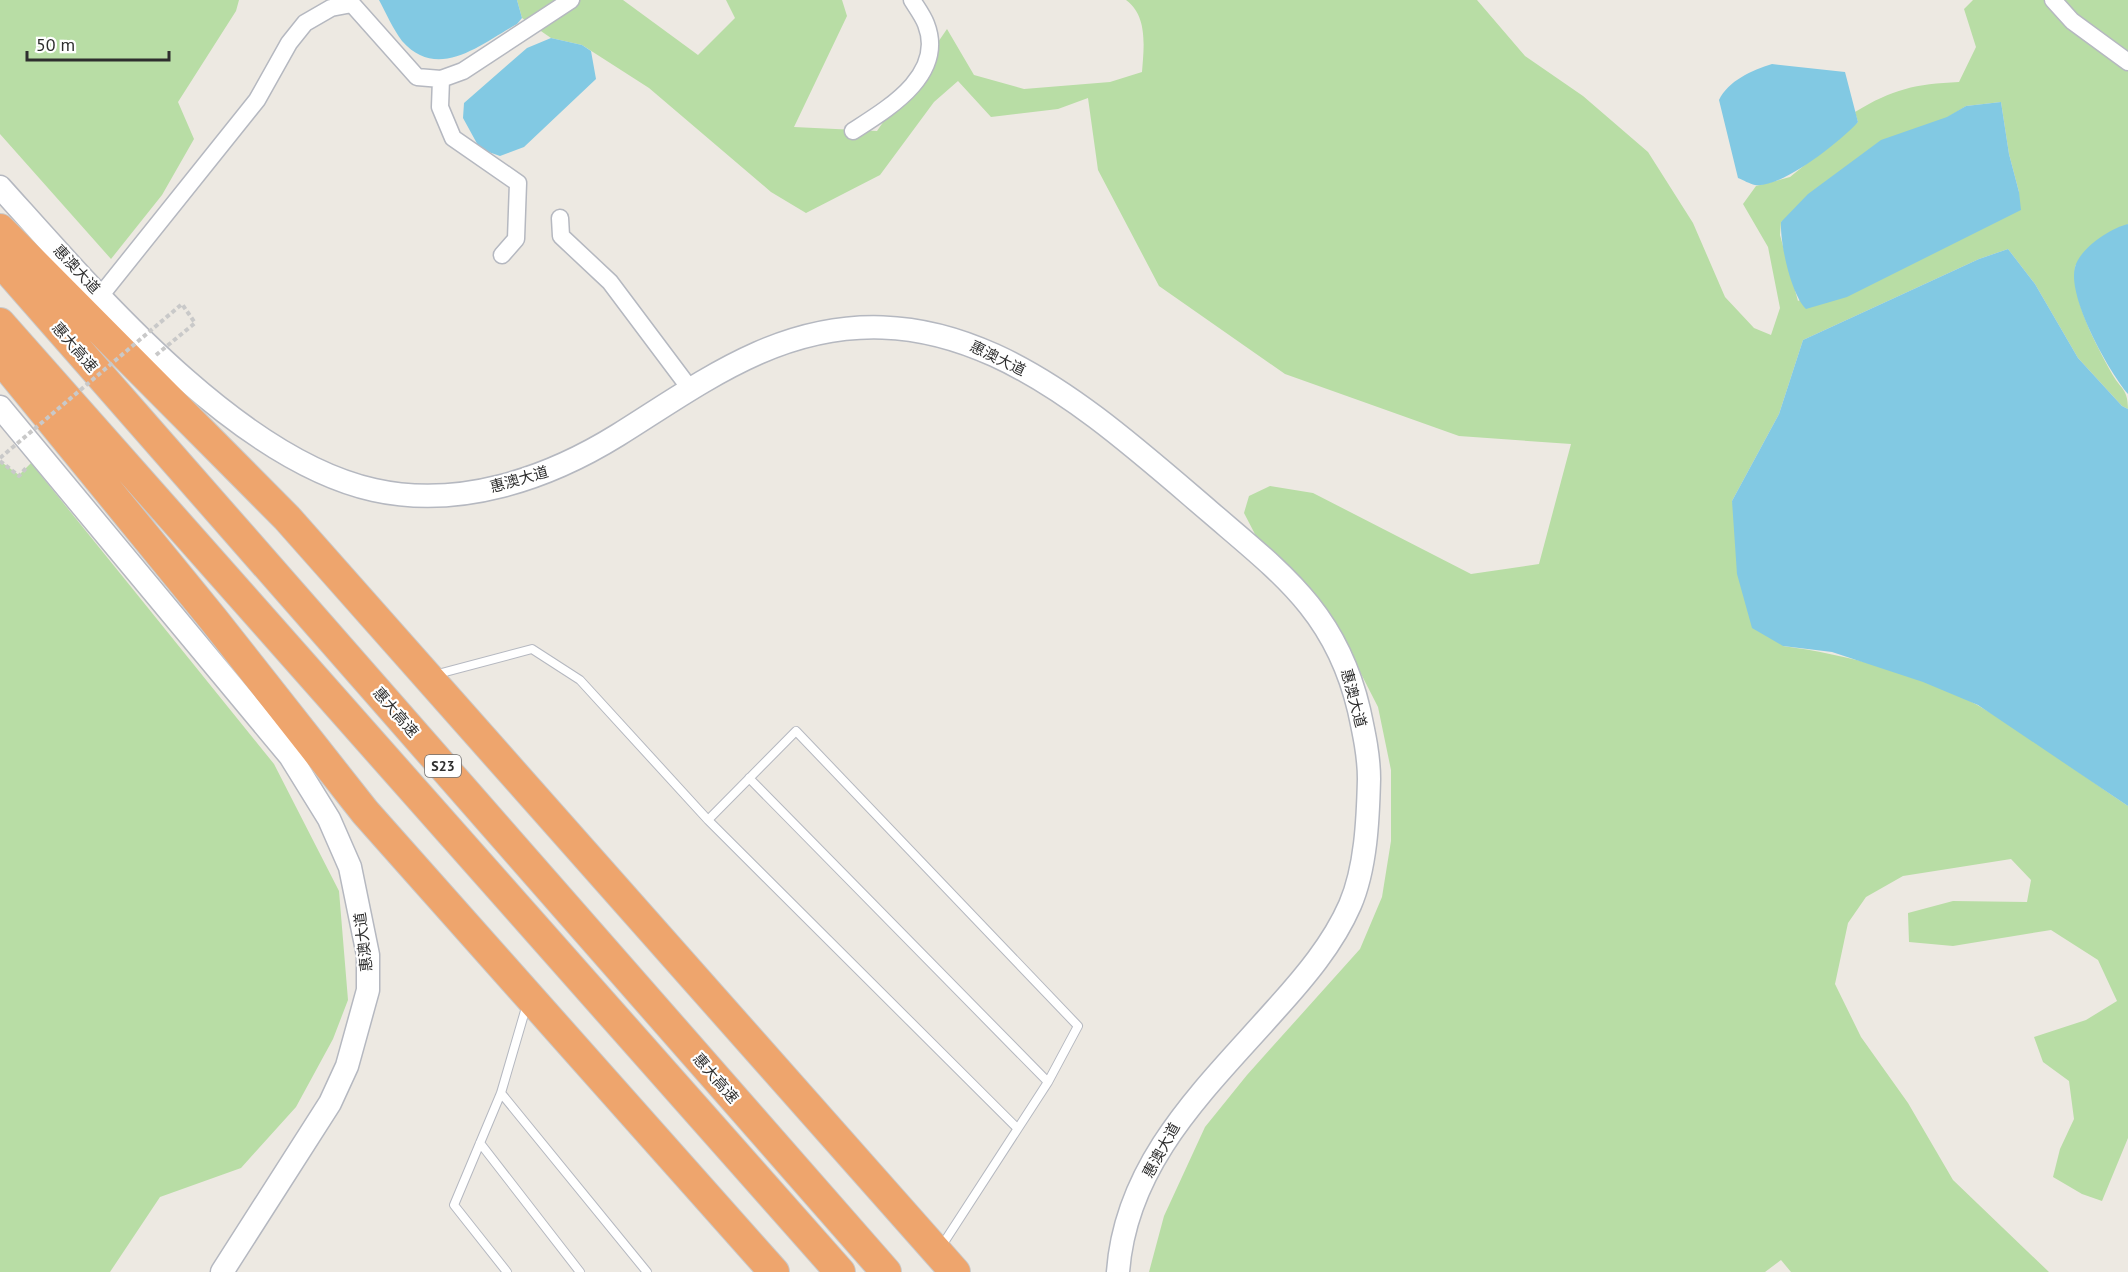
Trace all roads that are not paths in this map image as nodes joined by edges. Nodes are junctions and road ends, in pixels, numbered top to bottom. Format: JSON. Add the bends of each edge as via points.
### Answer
{"nodes":[{"id":1,"x":571,"y":0,"type":"edge"},
{"id":2,"x":912,"y":0,"type":"edge"},
{"id":3,"x":2053,"y":0,"type":"edge"},
{"id":4,"x":343,"y":2,"type":"edge"},
{"id":5,"x":2128,"y":62,"type":"edge"},
{"id":6,"x":441,"y":79,"type":"junction"},
{"id":7,"x":853,"y":131,"type":"dead end"},
{"id":8,"x":0,"y":187,"type":"edge"},
{"id":9,"x":560,"y":218,"type":"dead end"},
{"id":10,"x":0,"y":229,"type":"edge"},
{"id":11,"x":502,"y":255,"type":"dead end"},
{"id":12,"x":0,"y":261,"type":"edge"},
{"id":13,"x":101,"y":295,"type":"junction"},
{"id":14,"x":0,"y":323,"type":"edge"},
{"id":15,"x":0,"y":358,"type":"edge"},
{"id":16,"x":691,"y":390,"type":"junction"},
{"id":17,"x":0,"y":407,"type":"edge"},
{"id":18,"x":429,"y":676,"type":"junction"},
{"id":19,"x":749,"y":778,"type":"junction"},
{"id":20,"x":708,"y":820,"type":"junction"},
{"id":21,"x":529,"y":998,"type":"junction"},
{"id":22,"x":1048,"y":1082,"type":"junction"},
{"id":23,"x":501,"y":1093,"type":"junction"},
{"id":24,"x":1017,"y":1128,"type":"junction"},
{"id":25,"x":480,"y":1143,"type":"junction"},
{"id":26,"x":947,"y":1262,"type":"edge"},
{"id":27,"x":222,"y":1272,"type":"edge"},
{"id":28,"x":507,"y":1272,"type":"edge"},
{"id":29,"x":579,"y":1272,"type":"edge"},
{"id":30,"x":647,"y":1272,"type":"edge"},
{"id":31,"x":774,"y":1272,"type":"edge"},
{"id":32,"x":840,"y":1272,"type":"edge"},
{"id":33,"x":886,"y":1272,"type":"edge"},
{"id":34,"x":1118,"y":1272,"type":"edge"}],
"edges":[{"from":1,"to":6,"type":"street","via":[[463,71]]},
{"from":2,"to":7,"type":"street","via":[[927,25],[930,45],[924,68],[906,94]]},
{"from":3,"to":5,"type":"street","via":[[2072,21]]},
{"from":4,"to":6,"type":"street","via":[[352,4],[417,77]]},
{"from":4,"to":13,"type":"street","via":[[305,23],[257,100]]},
{"from":6,"to":11,"type":"street","via":[[440,107],[453,138],[518,183],[516,239]]},
{"from":8,"to":13,"type":"street","name":"惠澳大道"},
{"from":9,"to":16,"type":"street","via":[[561,236],[610,282]]},
{"from":10,"to":18,"type":"highway","via":[[287,518]]},
{"from":12,"to":33,"type":"highway","name":"惠大高速","number":"S23"},
{"from":13,"to":16,"type":"street","name":"惠澳大道","via":[[156,355],[245,426],[333,478],[379,491],[458,494],[540,476],[585,455]]},
{"from":14,"to":32,"type":"highway","number":"S23"},
{"from":15,"to":21,"type":"highway","via":[[365,812]]},
{"from":16,"to":34,"type":"street","name":"惠澳大道","via":[[761,351],[830,330],[900,327],[976,346],[1052,385],[1164,472],[1304,597],[1340,648],[1354,690],[1369,773],[1361,862],[1351,903],[1320,957],[1178,1119],[1154,1157],[1130,1213]]},
{"from":17,"to":27,"type":"street","name":"惠澳大道","via":[[290,756],[329,819],[350,867],[368,955],[368,990],[350,1058],[330,1103]]},
{"from":18,"to":20,"type":"lane","via":[[532,649],[580,680]]},
{"from":18,"to":26,"type":"highway"},
{"from":19,"to":20,"type":"lane"},
{"from":19,"to":22,"type":"lane"},
{"from":19,"to":22,"type":"lane","via":[[796,731],[1078,1026]]},
{"from":20,"to":24,"type":"lane"},
{"from":21,"to":23,"type":"lane"},
{"from":21,"to":31,"type":"highway"},
{"from":22,"to":24,"type":"lane"},
{"from":23,"to":25,"type":"lane"},
{"from":23,"to":30,"type":"lane"},
{"from":24,"to":26,"type":"lane"},
{"from":25,"to":28,"type":"lane","via":[[454,1205]]},
{"from":25,"to":29,"type":"lane"}]}
